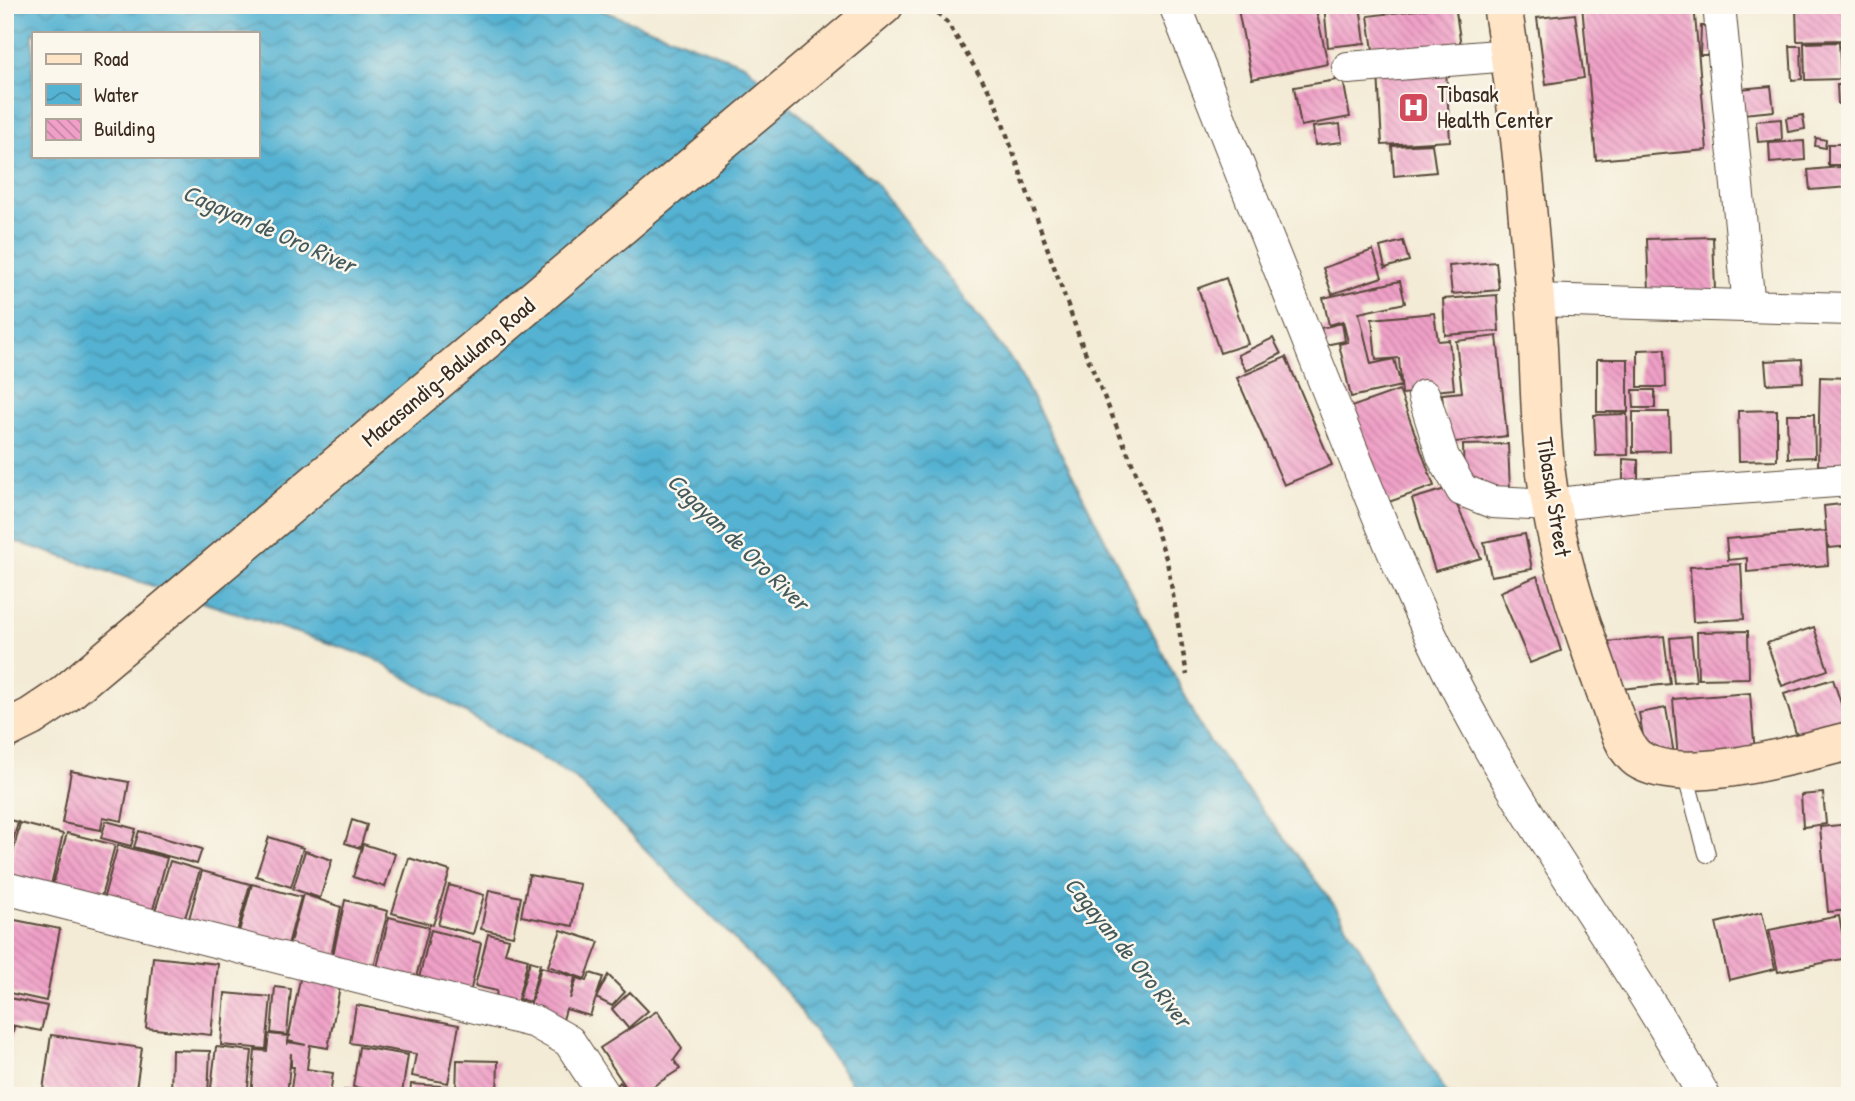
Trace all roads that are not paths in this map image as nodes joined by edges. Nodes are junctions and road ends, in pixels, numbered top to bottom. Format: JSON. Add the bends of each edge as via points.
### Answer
{"nodes":[{"id":1,"x":884,"y":5,"type":"edge"},
{"id":2,"x":1175,"y":5,"type":"edge"},
{"id":3,"x":1502,"y":5,"type":"edge"},
{"id":4,"x":1719,"y":5,"type":"edge"},
{"id":5,"x":1510,"y":55,"type":"junction"},
{"id":6,"x":1348,"y":68,"type":"dead end"},
{"id":7,"x":1535,"y":300,"type":"junction"},
{"id":8,"x":1749,"y":306,"type":"junction"},
{"id":9,"x":1850,"y":309,"type":"edge"},
{"id":10,"x":1424,"y":396,"type":"dead end"},
{"id":11,"x":1850,"y":480,"type":"edge"},
{"id":12,"x":1551,"y":505,"type":"junction"},
{"id":13,"x":5,"y":730,"type":"edge"},
{"id":14,"x":1850,"y":741,"type":"edge"},
{"id":15,"x":1684,"y":770,"type":"junction"},
{"id":16,"x":1707,"y":854,"type":"dead end"},
{"id":17,"x":5,"y":888,"type":"edge"},
{"id":18,"x":605,"y":1096,"type":"edge"},
{"id":19,"x":1704,"y":1096,"type":"edge"}],
"edges":[{"from":1,"to":13,"type":"street","name":"Macasandig-Balulang Road","via":[[64,695]]},
{"from":2,"to":19,"type":"street","via":[[1427,628],[1476,726]]},
{"from":3,"to":5,"type":"street","name":"Tibasak Street"},
{"from":4,"to":8,"type":"street"},
{"from":5,"to":6,"type":"street"},
{"from":5,"to":7,"type":"street","name":"Tibasak Street"},
{"from":7,"to":8,"type":"street"},
{"from":7,"to":12,"type":"street","name":"Tibasak Street"},
{"from":8,"to":9,"type":"street"},
{"from":10,"to":12,"type":"street","via":[[1443,457],[1462,490],[1492,502]]},
{"from":11,"to":12,"type":"street"},
{"from":12,"to":15,"type":"street","name":"Tibasak Street","via":[[1576,612],[1621,733],[1635,757],[1655,768]]},
{"from":14,"to":15,"type":"street","name":"Tibasak Street","via":[[1762,762]]},
{"from":15,"to":16,"type":"lane"},
{"from":17,"to":18,"type":"street","via":[[535,1022],[569,1041]]}]}
